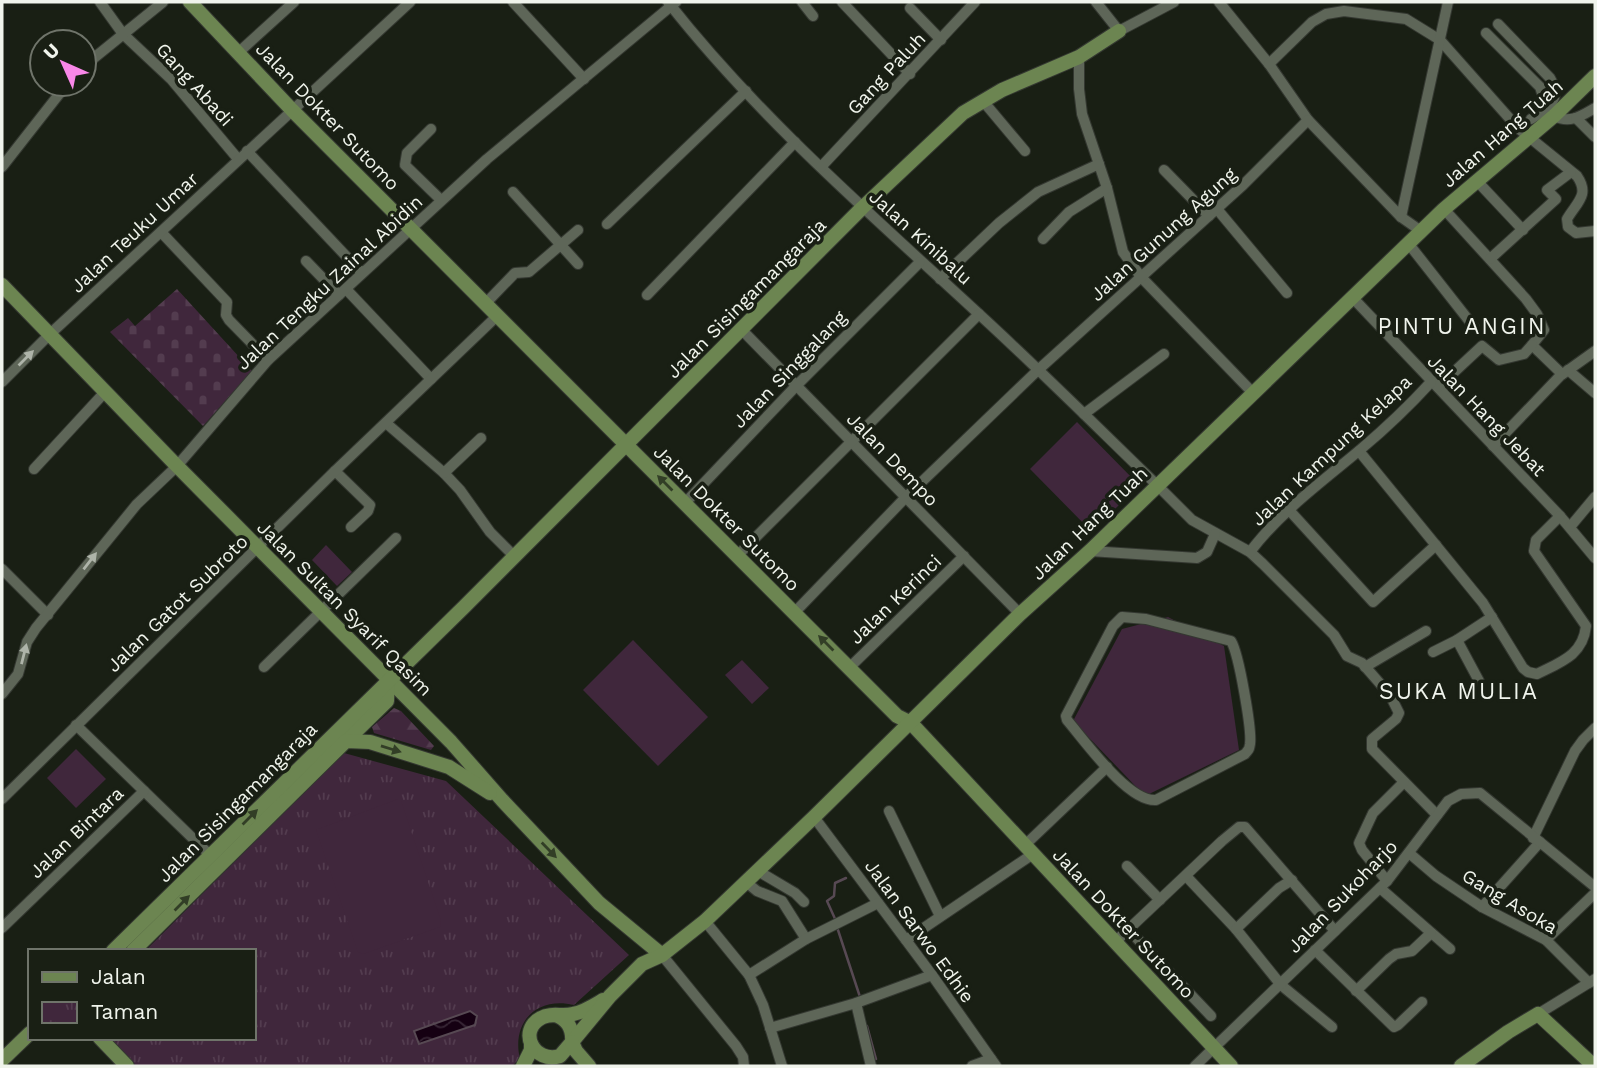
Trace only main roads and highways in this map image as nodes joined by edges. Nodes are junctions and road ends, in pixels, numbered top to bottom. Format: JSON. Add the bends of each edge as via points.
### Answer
{"nodes":[{"id":1,"x":190,"y":2,"type":"edge"},
{"id":2,"x":1119,"y":32,"type":"road end"},
{"id":3,"x":1595,"y":76,"type":"edge"},
{"id":4,"x":2,"y":285,"type":"edge"},
{"id":5,"x":626,"y":445,"type":"junction"},
{"id":6,"x":388,"y":680,"type":"junction"},
{"id":7,"x":911,"y":723,"type":"junction"},
{"id":8,"x":346,"y":741,"type":"junction"},
{"id":9,"x":502,"y":800,"type":"junction"},
{"id":10,"x":236,"y":849,"type":"junction"},
{"id":11,"x":211,"y":856,"type":"junction"},
{"id":12,"x":115,"y":949,"type":"edge"},
{"id":13,"x":136,"y":949,"type":"edge"},
{"id":14,"x":662,"y":956,"type":"junction"},
{"id":15,"x":610,"y":996,"type":"junction"},
{"id":16,"x":555,"y":1015,"type":"junction"},
{"id":17,"x":27,"y":1037,"type":"edge"},
{"id":18,"x":102,"y":1040,"type":"edge"},
{"id":19,"x":572,"y":1042,"type":"junction"},
{"id":20,"x":531,"y":1044,"type":"junction"},
{"id":21,"x":2,"y":1060,"type":"edge"},
{"id":22,"x":548,"y":1062,"type":"edge"},
{"id":23,"x":127,"y":1066,"type":"edge"},
{"id":24,"x":523,"y":1066,"type":"edge"},
{"id":25,"x":568,"y":1066,"type":"edge"},
{"id":26,"x":589,"y":1066,"type":"edge"},
{"id":27,"x":1231,"y":1066,"type":"edge"},
{"id":28,"x":1461,"y":1066,"type":"edge"},
{"id":29,"x":1593,"y":1066,"type":"edge"}],
"edges":[{"from":1,"to":5,"type":"main road","name":"Jalan Dokter Sutomo"},
{"from":2,"to":5,"type":"main road","name":"Jalan Sisingamangaraja","via":[[1079,57],[1002,90],[963,113]]},
{"from":3,"to":7,"type":"main road","name":"Jalan Hang Tuah","via":[[1554,116],[1523,133]]},
{"from":4,"to":6,"type":"main road","name":"Jalan Sultan Syarif Qasim"},
{"from":5,"to":6,"type":"main road","name":"Jalan Sisingamangaraja"},
{"from":7,"to":5,"type":"main road","name":"Jalan Dokter Sutomo","one_way":true,"via":[[897,716]]},
{"from":6,"to":8,"type":"main road","name":"Jalan Sisingamangaraja","via":[[387,701]]},
{"from":6,"to":9,"type":"main road","name":"Jalan Sultan Syarif Qasim"},
{"from":11,"to":6,"type":"main road","name":"Jalan Sisingamangaraja","one_way":true},
{"from":7,"to":14,"type":"main road","name":"Jalan Hang Tuah","via":[[705,921]]},
{"from":7,"to":27,"type":"main road","name":"Jalan Dokter Sutomo"},
{"from":8,"to":9,"type":"main road","name":"Jalan Sisingamangaraja","one_way":true,"via":[[370,743],[449,767]]},
{"from":8,"to":10,"type":"main road","name":"Jalan Sisingamangaraja"},
{"from":9,"to":14,"type":"main road","name":"Jalan Sultan Syarif Qasim","one_way":true,"via":[[599,903]]},
{"from":10,"to":11,"type":"main road"},
{"from":13,"to":10,"type":"main road","name":"Jalan Sisingamangaraja","one_way":true},
{"from":11,"to":12,"type":"main road","name":"Jalan Sisingamangaraja"},
{"from":14,"to":15,"type":"main road","name":"Jalan Hang Tuah","via":[[642,964]]},
{"from":15,"to":16,"type":"main road","name":"Jalan Hang Tuah","via":[[575,1014]]},
{"from":15,"to":19,"type":"main road","name":"Jalan Hang Tuah"},
{"from":16,"to":19,"type":"main road","via":[[570,1026]]},
{"from":16,"to":20,"type":"main road","via":[[534,1023]]},
{"from":17,"to":21,"type":"main road"},
{"from":18,"to":23,"type":"main road"},
{"from":19,"to":22,"type":"main road"},
{"from":19,"to":26,"type":"main road"},
{"from":20,"to":22,"type":"main road"},
{"from":20,"to":24,"type":"main road"},
{"from":22,"to":25,"type":"main road"},
{"from":28,"to":29,"type":"main road","via":[[1538,1014]]}]}
